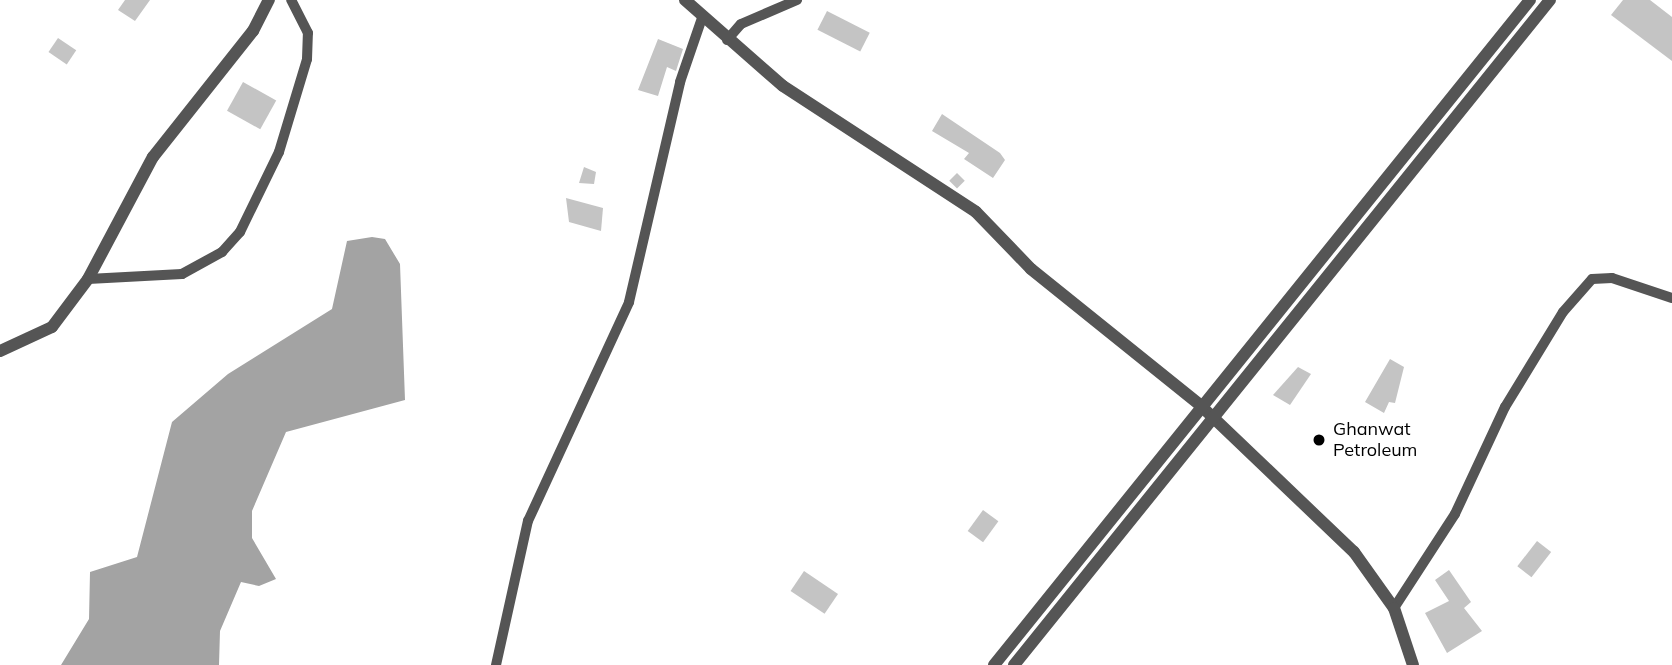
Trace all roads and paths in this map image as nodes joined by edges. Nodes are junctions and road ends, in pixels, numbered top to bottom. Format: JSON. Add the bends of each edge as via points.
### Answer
{"nodes":[{"id":1,"x":269,"y":0,"type":"edge"},
{"id":2,"x":291,"y":0,"type":"edge"},
{"id":3,"x":685,"y":0,"type":"edge"},
{"id":4,"x":797,"y":0,"type":"edge"},
{"id":5,"x":1530,"y":0,"type":"edge"},
{"id":6,"x":1550,"y":0,"type":"edge"},
{"id":7,"x":702,"y":18,"type":"junction"},
{"id":8,"x":727,"y":40,"type":"junction"},
{"id":9,"x":88,"y":279,"type":"junction"},
{"id":10,"x":1672,"y":298,"type":"edge"},
{"id":11,"x":0,"y":351,"type":"edge"},
{"id":12,"x":1200,"y":405,"type":"junction"},
{"id":13,"x":1215,"y":419,"type":"junction"},
{"id":14,"x":1394,"y":608,"type":"junction"},
{"id":15,"x":496,"y":665,"type":"edge"},
{"id":16,"x":994,"y":665,"type":"edge"},
{"id":17,"x":1014,"y":665,"type":"edge"},
{"id":18,"x":1413,"y":665,"type":"edge"}],
"edges":[{"from":1,"to":9,"type":"street","via":[[253,31],[153,157]]},
{"from":2,"to":9,"type":"street","via":[[308,33],[307,59],[279,152],[240,232],[222,253],[181,274]]},
{"from":3,"to":7,"type":"street"},
{"from":4,"to":8,"type":"street","via":[[741,24]]},
{"from":5,"to":12,"type":"street"},
{"from":6,"to":13,"type":"street"},
{"from":7,"to":8,"type":"street"},
{"from":7,"to":15,"type":"street","via":[[680,82],[629,302],[528,521]]},
{"from":8,"to":12,"type":"street","via":[[783,86],[976,212],[1031,269]]},
{"from":9,"to":11,"type":"street","via":[[52,327]]},
{"from":10,"to":14,"type":"street","via":[[1592,279],[1570,303],[1505,407],[1455,514]]},
{"from":12,"to":13,"type":"street"},
{"from":12,"to":16,"type":"street"},
{"from":13,"to":14,"type":"street","via":[[1326,520]]},
{"from":13,"to":17,"type":"street"},
{"from":14,"to":18,"type":"street"}]}
